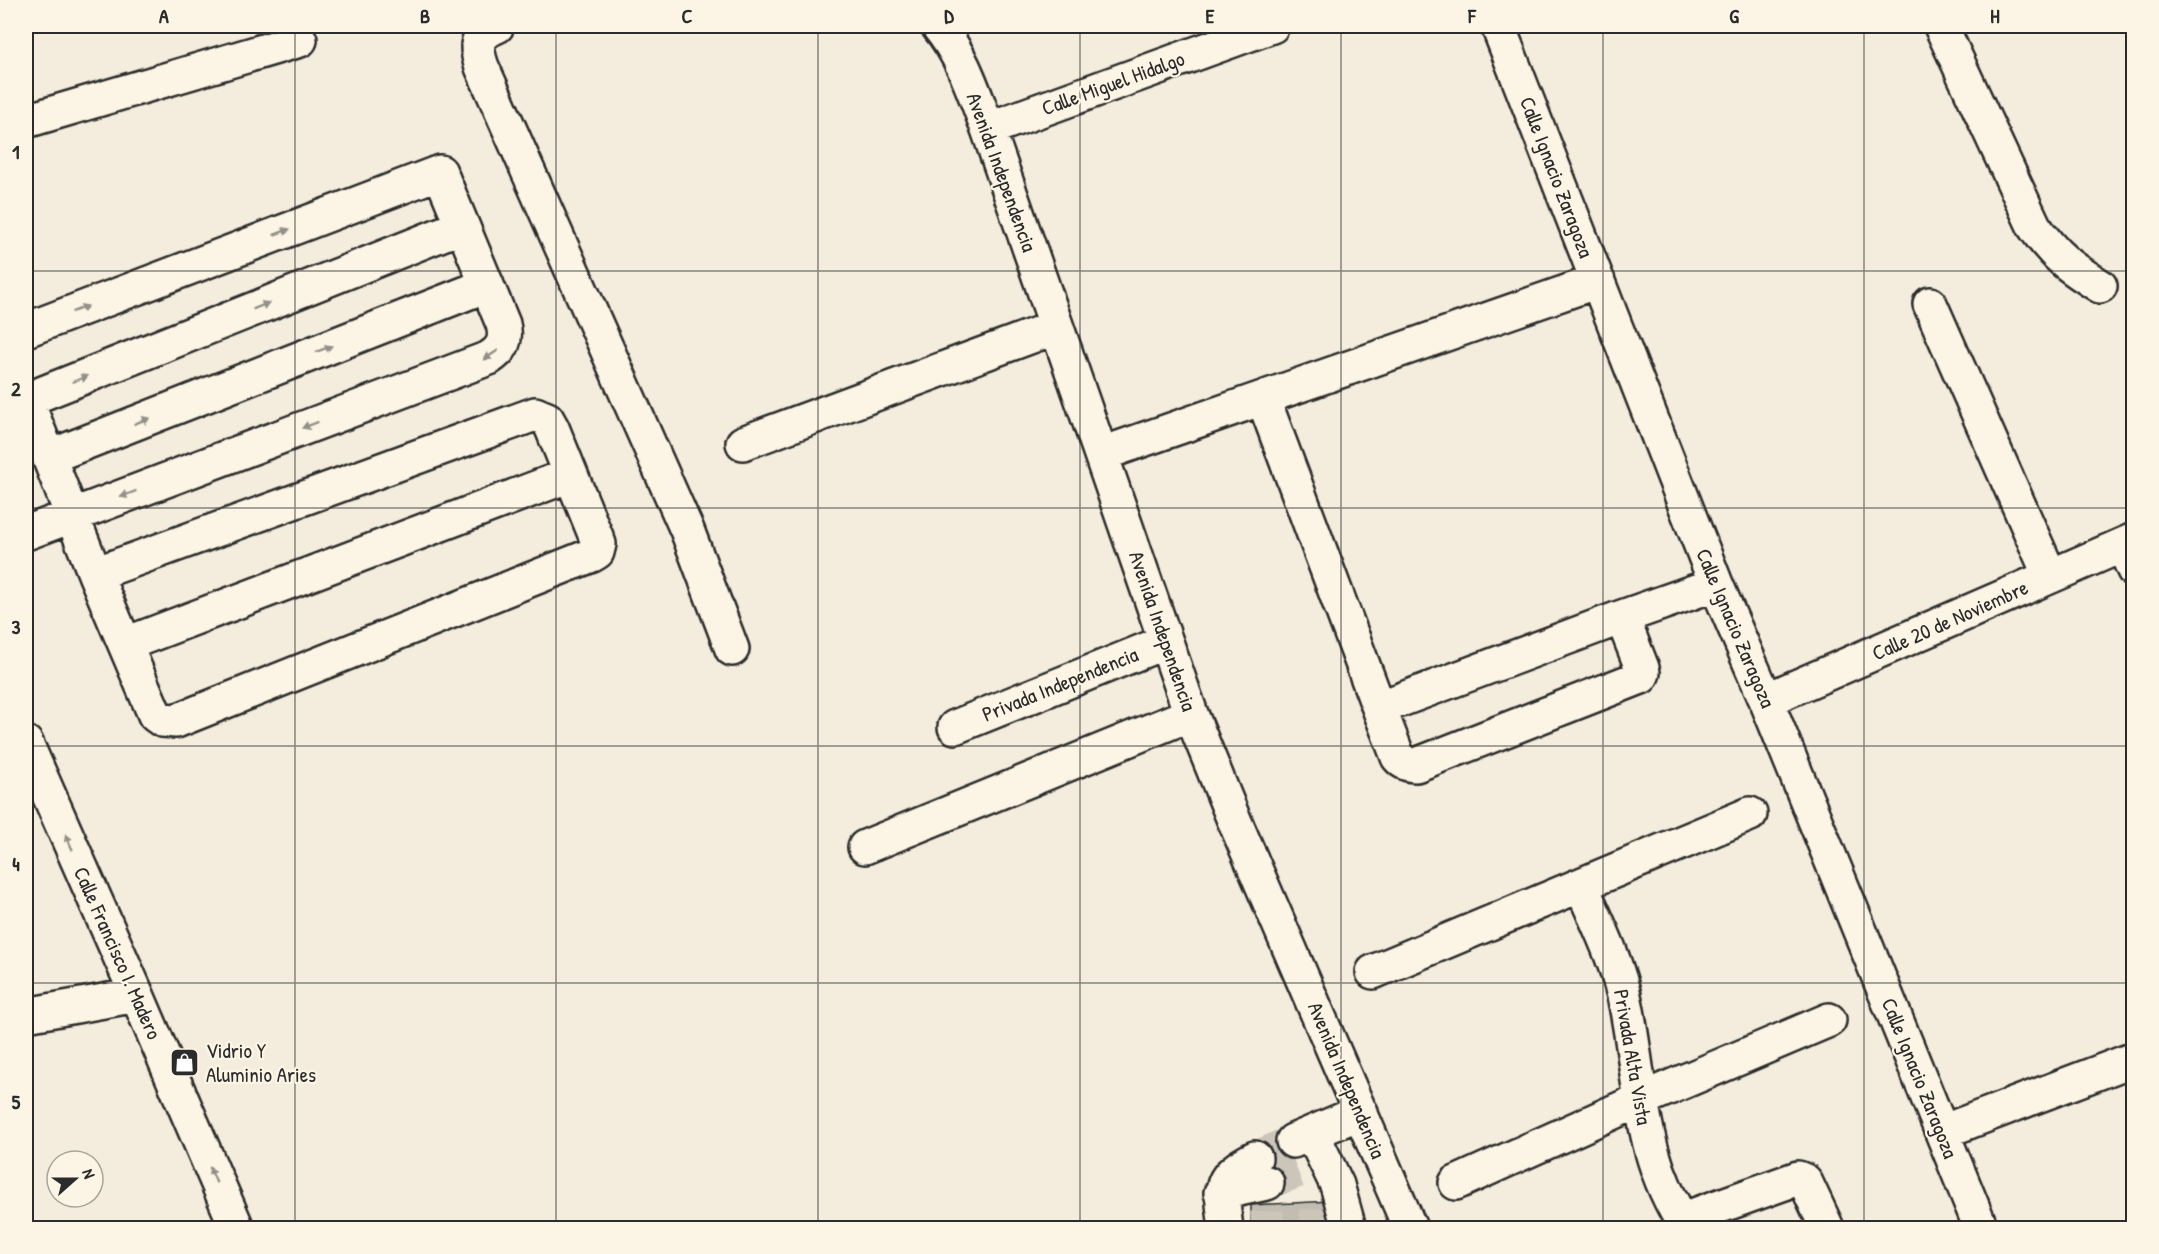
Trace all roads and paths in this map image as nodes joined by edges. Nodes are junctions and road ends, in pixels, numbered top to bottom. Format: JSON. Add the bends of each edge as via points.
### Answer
{"nodes":[{"id":1,"x":497,"y":26,"type":"edge"},
{"id":2,"x":938,"y":26,"type":"edge"},
{"id":3,"x":1272,"y":26,"type":"edge"},
{"id":4,"x":1498,"y":26,"type":"edge"},
{"id":5,"x":1941,"y":26,"type":"edge"},
{"id":6,"x":300,"y":40,"type":"dead end"},
{"id":7,"x":26,"y":121,"type":"edge"},
{"id":8,"x":988,"y":129,"type":"junction"},
{"id":9,"x":462,"y":226,"type":"junction"},
{"id":10,"x":1598,"y":281,"type":"junction"},
{"id":11,"x":487,"y":285,"type":"junction"},
{"id":12,"x":2100,"y":286,"type":"dead end"},
{"id":13,"x":1930,"y":304,"type":"dead end"},
{"id":14,"x":1056,"y":327,"type":"junction"},
{"id":15,"x":26,"y":330,"type":"edge"},
{"id":16,"x":1263,"y":398,"type":"junction"},
{"id":17,"x":26,"y":400,"type":"edge"},
{"id":18,"x":743,"y":443,"type":"dead end"},
{"id":19,"x":1102,"y":454,"type":"junction"},
{"id":20,"x":49,"y":457,"type":"junction"},
{"id":21,"x":570,"y":475,"type":"junction"},
{"id":22,"x":72,"y":515,"type":"junction"},
{"id":23,"x":26,"y":533,"type":"edge"},
{"id":24,"x":2130,"y":552,"type":"edge"},
{"id":25,"x":95,"y":574,"type":"junction"},
{"id":26,"x":2050,"y":576,"type":"junction"},
{"id":27,"x":1716,"y":584,"type":"junction"},
{"id":28,"x":1622,"y":616,"type":"junction"},
{"id":29,"x":1166,"y":642,"type":"junction"},
{"id":30,"x":126,"y":644,"type":"junction"},
{"id":31,"x":732,"y":649,"type":"dead end"},
{"id":32,"x":1766,"y":700,"type":"junction"},
{"id":33,"x":1379,"y":708,"type":"junction"},
{"id":34,"x":1191,"y":714,"type":"junction"},
{"id":35,"x":955,"y":727,"type":"dead end"},
{"id":36,"x":26,"y":743,"type":"edge"},
{"id":37,"x":1750,"y":814,"type":"dead end"},
{"id":38,"x":865,"y":847,"type":"dead end"},
{"id":39,"x":1581,"y":885,"type":"junction"},
{"id":40,"x":1373,"y":972,"type":"dead end"},
{"id":41,"x":137,"y":995,"type":"junction"},
{"id":42,"x":26,"y":1015,"type":"edge"},
{"id":43,"x":1829,"y":1020,"type":"dead end"},
{"id":44,"x":2133,"y":1059,"type":"edge"},
{"id":45,"x":1640,"y":1100,"type":"junction"},
{"id":46,"x":1361,"y":1112,"type":"junction"},
{"id":47,"x":1942,"y":1131,"type":"junction"},
{"id":48,"x":1261,"y":1171,"type":"tunnel mouth"},
{"id":49,"x":1456,"y":1184,"type":"dead end"},
{"id":50,"x":1684,"y":1224,"type":"edge"},
{"id":51,"x":1343,"y":1226,"type":"edge"},
{"id":52,"x":237,"y":1228,"type":"edge"},
{"id":53,"x":1226,"y":1228,"type":"edge"},
{"id":54,"x":1410,"y":1228,"type":"edge"},
{"id":55,"x":1827,"y":1228,"type":"edge"},
{"id":56,"x":1981,"y":1228,"type":"edge"}],
"edges":[{"from":1,"to":31,"type":"street","via":[[486,30],[477,45],[482,68],[687,530]]},
{"from":2,"to":8,"type":"street","name":"Avenida Independencia","via":[[962,62]]},
{"from":3,"to":8,"type":"street","name":"Calle Miguel Hidalgo"},
{"from":4,"to":10,"type":"street","name":"Calle Ignacio Zaragoza"},
{"from":5,"to":12,"type":"street","via":[[2034,226],[2056,256]]},
{"from":6,"to":7,"type":"street"},
{"from":8,"to":14,"type":"street","name":"Avenida Independencia"},
{"from":9,"to":11,"type":"street"},
{"from":15,"to":9,"type":"street","one_way":true,"via":[[440,172]]},
{"from":17,"to":9,"type":"street","one_way":true},
{"from":10,"to":16,"type":"street"},
{"from":10,"to":27,"type":"street","name":"Calle Ignacio Zaragoza"},
{"from":20,"to":11,"type":"street","one_way":true},
{"from":11,"to":22,"type":"street","one_way":true,"via":[[505,334],[502,347],[489,358]]},
{"from":13,"to":26,"type":"street"},
{"from":14,"to":18,"type":"street"},
{"from":14,"to":19,"type":"street","name":"Avenida Independencia"},
{"from":16,"to":19,"type":"street"},
{"from":16,"to":33,"type":"street"},
{"from":17,"to":20,"type":"street"},
{"from":19,"to":29,"type":"street","name":"Avenida Independencia"},
{"from":20,"to":22,"type":"street"},
{"from":21,"to":25,"type":"street","via":[[547,419],[526,415]]},
{"from":21,"to":30,"type":"street"},
{"from":21,"to":30,"type":"street","via":[[599,544],[592,555],[176,721],[155,715]]},
{"from":22,"to":23,"type":"street"},
{"from":22,"to":25,"type":"street"},
{"from":24,"to":26,"type":"street","name":"Calle 20 de Noviembre"},
{"from":25,"to":30,"type":"street"},
{"from":26,"to":32,"type":"street","name":"Calle 20 de Noviembre"},
{"from":27,"to":28,"type":"street"},
{"from":27,"to":32,"type":"street","name":"Calle Ignacio Zaragoza"},
{"from":28,"to":33,"type":"street"},
{"from":28,"to":33,"type":"street","via":[[1642,668],[1641,677],[1422,763],[1408,765],[1398,757]]},
{"from":29,"to":34,"type":"street","name":"Avenida Independencia"},
{"from":29,"to":35,"type":"street","name":"Privada Independencia"},
{"from":32,"to":47,"type":"street","name":"Calle Ignacio Zaragoza"},
{"from":34,"to":38,"type":"street"},
{"from":34,"to":46,"type":"street","name":"Avenida Independencia"},
{"from":41,"to":36,"type":"street","name":"Calle Francisco I. Madero","one_way":true},
{"from":37,"to":39,"type":"street"},
{"from":39,"to":40,"type":"street"},
{"from":39,"to":45,"type":"street","name":"Privada Alta Vista","via":[[1622,986]]},
{"from":41,"to":42,"type":"street"},
{"from":52,"to":41,"type":"street","name":"Calle Francisco I. Madero","one_way":true},
{"from":43,"to":45,"type":"street"},
{"from":44,"to":47,"type":"street"},
{"from":45,"to":49,"type":"street"},
{"from":45,"to":50,"type":"street","name":"Privada Alta Vista","via":[[1652,1152],[1670,1201]]},
{"from":46,"to":51,"type":"street","via":[[1309,1151],[1337,1185]]},
{"from":46,"to":54,"type":"street","name":"Avenida Independencia"},
{"from":47,"to":56,"type":"street","name":"Calle Ignacio Zaragoza"},
{"from":48,"to":53,"type":"street","via":[[1233,1170],[1226,1178],[1221,1193]]},
{"from":50,"to":55,"type":"street","via":[[1798,1178],[1805,1181]]}]}
